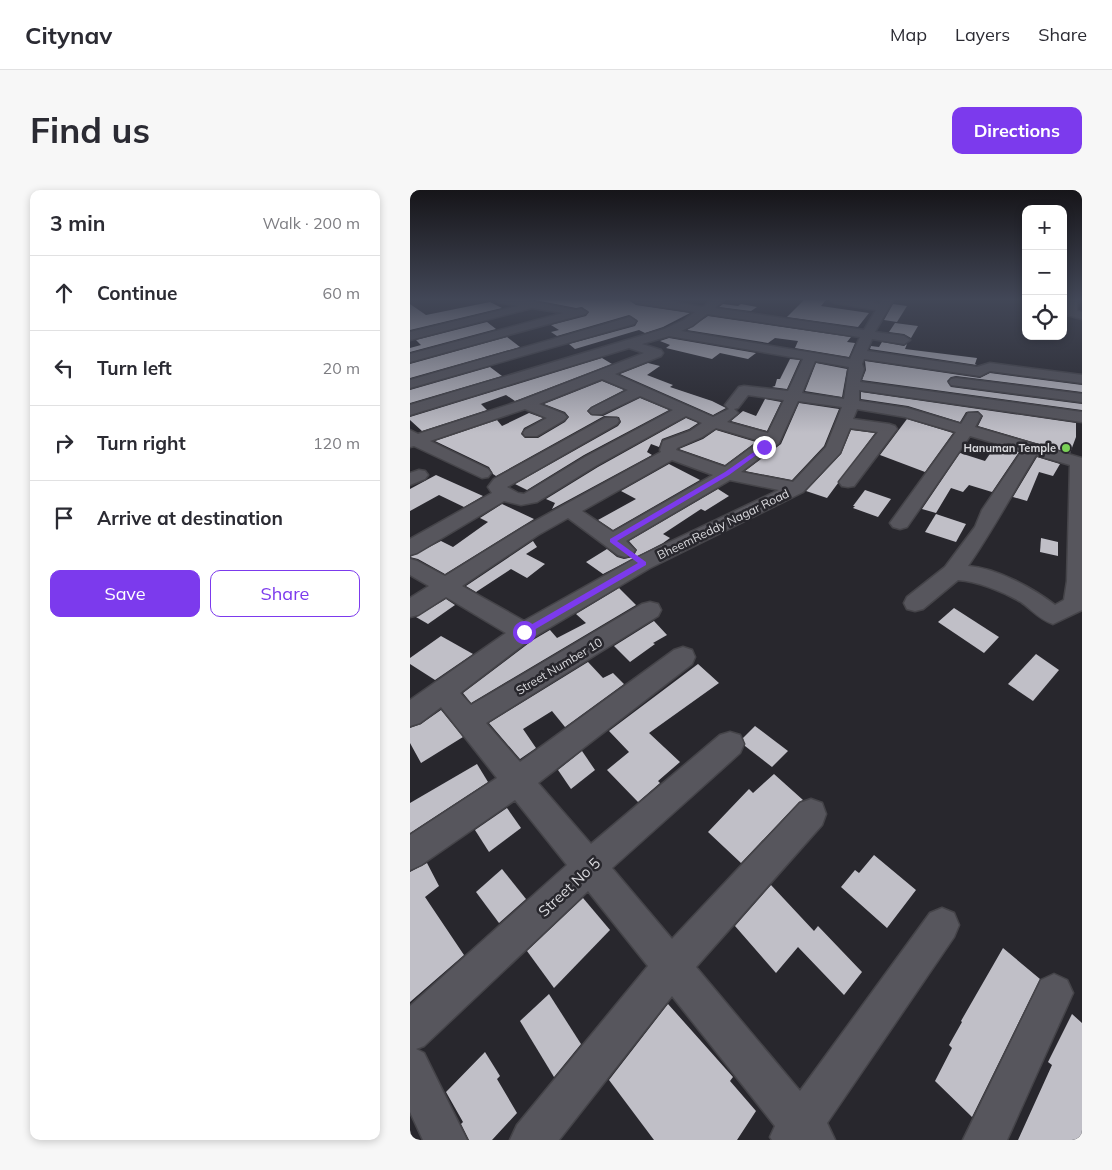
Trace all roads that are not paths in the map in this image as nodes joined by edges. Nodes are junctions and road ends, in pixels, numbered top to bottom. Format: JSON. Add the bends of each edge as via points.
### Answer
{"nodes":[{"id":1,"x":463,"y":344,"type":"edge"},
{"id":2,"x":551,"y":344,"type":"edge"},
{"id":3,"x":624,"y":344,"type":"edge"},
{"id":4,"x":632,"y":344,"type":"edge"},
{"id":5,"x":748,"y":344,"type":"edge"},
{"id":6,"x":865,"y":344,"type":"edge"},
{"id":7,"x":811,"y":356,"type":"junction"},
{"id":8,"x":410,"y":358,"type":"edge"},
{"id":9,"x":860,"y":364,"type":"junction"},
{"id":10,"x":604,"y":374,"type":"junction"},
{"id":11,"x":753,"y":377,"type":"dead end"},
{"id":12,"x":920,"y":377,"type":"dead end"},
{"id":13,"x":979,"y":378,"type":"junction"},
{"id":14,"x":1082,"y":379,"type":"edge"},
{"id":15,"x":410,"y":384,"type":"edge"},
{"id":16,"x":852,"y":385,"type":"junction"},
{"id":17,"x":744,"y":390,"type":"junction"},
{"id":18,"x":638,"y":391,"type":"junction"},
{"id":19,"x":794,"y":396,"type":"junction"},
{"id":20,"x":1082,"y":398,"type":"edge"},
{"id":21,"x":976,"y":403,"type":"junction"},
{"id":22,"x":525,"y":404,"type":"junction"},
{"id":23,"x":852,"y":404,"type":"junction"},
{"id":24,"x":1014,"y":408,"type":"junction"},
{"id":25,"x":410,"y":410,"type":"edge"},
{"id":26,"x":685,"y":410,"type":"junction"},
{"id":27,"x":907,"y":413,"type":"junction"},
{"id":28,"x":726,"y":414,"type":"junction"},
{"id":29,"x":1082,"y":417,"type":"edge"},
{"id":30,"x":845,"y":423,"type":"junction"},
{"id":31,"x":1014,"y":424,"type":"dead end"},
{"id":32,"x":889,"y":429,"type":"junction"},
{"id":33,"x":966,"y":430,"type":"junction"},
{"id":34,"x":531,"y":433,"type":"dead end"},
{"id":35,"x":412,"y":439,"type":"edge"},
{"id":36,"x":773,"y":440,"type":"junction"},
{"id":37,"x":1032,"y":449,"type":"junction"},
{"id":38,"x":671,"y":454,"type":"junction"},
{"id":39,"x":1081,"y":463,"type":"edge"},
{"id":40,"x":482,"y":473,"type":"dead end"},
{"id":41,"x":727,"y":474,"type":"junction"},
{"id":42,"x":848,"y":482,"type":"dead end"},
{"id":43,"x":797,"y":488,"type":"junction"},
{"id":44,"x":503,"y":494,"type":"junction"},
{"id":45,"x":569,"y":510,"type":"junction"},
{"id":46,"x":900,"y":523,"type":"dead end"},
{"id":47,"x":612,"y":541,"type":"junction"},
{"id":48,"x":410,"y":548,"type":"edge"},
{"id":49,"x":643,"y":563,"type":"junction"},
{"id":50,"x":410,"y":566,"type":"edge"},
{"id":51,"x":953,"y":572,"type":"junction"},
{"id":52,"x":442,"y":586,"type":"junction"},
{"id":53,"x":915,"y":603,"type":"dead end"},
{"id":54,"x":1079,"y":604,"type":"edge"},
{"id":55,"x":410,"y":609,"type":"edge"},
{"id":56,"x":650,"y":610,"type":"dead end"},
{"id":57,"x":524,"y":632,"type":"junction"},
{"id":58,"x":683,"y":656,"type":"dead end"},
{"id":59,"x":443,"y":691,"type":"junction"},
{"id":60,"x":410,"y":715,"type":"edge"},
{"id":61,"x":467,"y":721,"type":"junction"},
{"id":62,"x":730,"y":744,"type":"dead end"},
{"id":63,"x":517,"y":781,"type":"junction"},
{"id":64,"x":811,"y":814,"type":"dead end"},
{"id":65,"x":410,"y":854,"type":"edge"},
{"id":66,"x":589,"y":867,"type":"junction"},
{"id":67,"x":942,"y":925,"type":"dead end"},
{"id":68,"x":672,"y":966,"type":"junction"},
{"id":69,"x":1054,"y":993,"type":"dead end"},
{"id":70,"x":410,"y":1032,"type":"edge"},
{"id":71,"x":410,"y":1067,"type":"edge"},
{"id":72,"x":801,"y":1135,"type":"edge"},
{"id":73,"x":446,"y":1140,"type":"edge"},
{"id":74,"x":532,"y":1140,"type":"edge"},
{"id":75,"x":985,"y":1140,"type":"edge"}],
"edges":[{"from":1,"to":8,"type":"street"},
{"from":2,"to":15,"type":"street"},
{"from":3,"to":25,"type":"street"},
{"from":4,"to":10,"type":"street","via":[[656,353]]},
{"from":5,"to":7,"type":"street"},
{"from":6,"to":9,"type":"street"},
{"from":7,"to":9,"type":"street"},
{"from":7,"to":19,"type":"street"},
{"from":9,"to":13,"type":"street"},
{"from":9,"to":16,"type":"street"},
{"from":10,"to":18,"type":"street"},
{"from":10,"to":22,"type":"street"},
{"from":11,"to":17,"type":"street"},
{"from":12,"to":13,"type":"street"},
{"from":13,"to":14,"type":"street","via":[[984,368],[990,367]]},
{"from":13,"to":20,"type":"street"},
{"from":13,"to":21,"type":"street"},
{"from":16,"to":21,"type":"street"},
{"from":16,"to":23,"type":"street"},
{"from":17,"to":19,"type":"street"},
{"from":17,"to":28,"type":"street"},
{"from":18,"to":26,"type":"street"},
{"from":18,"to":44,"type":"street","via":[[500,483],[497,487]]},
{"from":19,"to":23,"type":"street"},
{"from":19,"to":36,"type":"street"},
{"from":21,"to":24,"type":"street"},
{"from":21,"to":33,"type":"street"},
{"from":22,"to":34,"type":"street","via":[[564,419]]},
{"from":22,"to":35,"type":"street"},
{"from":23,"to":27,"type":"street"},
{"from":23,"to":30,"type":"street"},
{"from":24,"to":29,"type":"street"},
{"from":24,"to":31,"type":"street"},
{"from":26,"to":28,"type":"street"},
{"from":26,"to":44,"type":"street","via":[[530,498],[519,500]]},
{"from":27,"to":32,"type":"street"},
{"from":27,"to":33,"type":"street"},
{"from":28,"to":36,"type":"street"},
{"from":28,"to":38,"type":"street","via":[[669,445]]},
{"from":30,"to":32,"type":"street"},
{"from":30,"to":43,"type":"street","name":"BheemReddy Nagar Road","via":[[834,450]]},
{"from":32,"to":42,"type":"street"},
{"from":33,"to":37,"type":"street"},
{"from":33,"to":46,"type":"street"},
{"from":35,"to":40,"type":"street"},
{"from":36,"to":41,"type":"street"},
{"from":37,"to":39,"type":"street"},
{"from":37,"to":51,"type":"street"},
{"from":38,"to":41,"type":"street"},
{"from":38,"to":45,"type":"street"},
{"from":39,"to":54,"type":"street"},
{"from":41,"to":43,"type":"street"},
{"from":41,"to":47,"type":"street"},
{"from":43,"to":49,"type":"street","name":"BheemReddy Nagar Road"},
{"from":44,"to":48,"type":"street"},
{"from":45,"to":47,"type":"street"},
{"from":45,"to":52,"type":"street"},
{"from":47,"to":49,"type":"street"},
{"from":49,"to":57,"type":"street","name":"BheemReddy Nagar Road"},
{"from":50,"to":52,"type":"street"},
{"from":51,"to":53,"type":"street"},
{"from":51,"to":54,"type":"street","via":[[976,574],[1028,596],[1053,616]]},
{"from":52,"to":55,"type":"street"},
{"from":52,"to":57,"type":"street"},
{"from":56,"to":61,"type":"street","name":"Street Number 10"},
{"from":57,"to":59,"type":"street","name":"BheemReddy Nagar Road"},
{"from":58,"to":63,"type":"street"},
{"from":59,"to":60,"type":"street","name":"BheemReddy Nagar Road"},
{"from":59,"to":61,"type":"street"},
{"from":61,"to":63,"type":"street"},
{"from":62,"to":66,"type":"street","name":"Street No 5"},
{"from":63,"to":65,"type":"street"},
{"from":63,"to":66,"type":"street"},
{"from":64,"to":68,"type":"street"},
{"from":66,"to":68,"type":"street"},
{"from":66,"to":70,"type":"street","name":"Street No 5"},
{"from":67,"to":72,"type":"street"},
{"from":68,"to":72,"type":"street"},
{"from":68,"to":74,"type":"street"},
{"from":69,"to":75,"type":"street"},
{"from":71,"to":73,"type":"street"}]}
